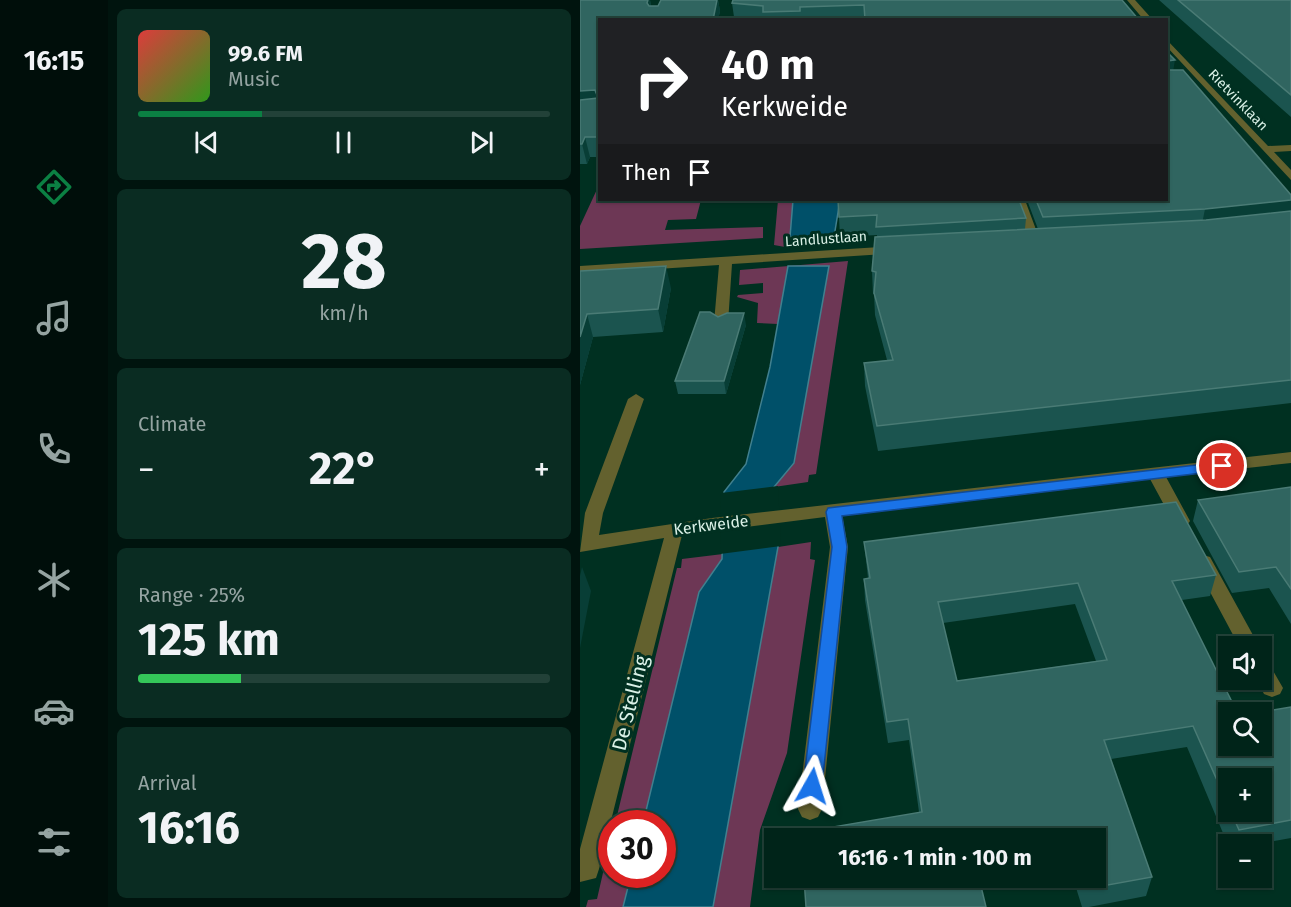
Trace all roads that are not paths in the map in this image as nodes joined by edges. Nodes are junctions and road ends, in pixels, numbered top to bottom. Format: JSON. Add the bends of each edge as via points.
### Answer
{"nodes":[{"id":1,"x":1131,"y":0,"type":"edge"},
{"id":2,"x":1147,"y":18,"type":"edge"},
{"id":3,"x":1168,"y":42,"type":"edge"},
{"id":4,"x":1190,"y":81,"type":"edge"},
{"id":5,"x":1201,"y":81,"type":"junction"},
{"id":6,"x":1291,"y":148,"type":"edge"},
{"id":7,"x":1266,"y":149,"type":"junction"},
{"id":8,"x":1291,"y":157,"type":"edge"},
{"id":9,"x":1275,"y":158,"type":"junction"},
{"id":10,"x":1291,"y":177,"type":"edge"},
{"id":11,"x":1019,"y":201,"type":"edge"},
{"id":12,"x":1035,"y":243,"type":"edge"},
{"id":13,"x":904,"y":249,"type":"edge"},
{"id":14,"x":726,"y":261,"type":"junction"},
{"id":15,"x":580,"y":270,"type":"edge"},
{"id":16,"x":721,"y":322,"type":"edge"},
{"id":17,"x":636,"y":399,"type":"dead end"},
{"id":18,"x":1291,"y":457,"type":"edge"},
{"id":19,"x":1156,"y":474,"type":"junction"},
{"id":20,"x":834,"y":512,"type":"junction"},
{"id":21,"x":675,"y":529,"type":"junction"},
{"id":22,"x":585,"y":544,"type":"edge"},
{"id":23,"x":1244,"y":636,"type":"edge"},
{"id":24,"x":810,"y":809,"type":"dead end"},
{"id":25,"x":580,"y":870,"type":"edge"}],
"edges":[{"from":1,"to":2,"type":"street"},
{"from":3,"to":5,"type":"street","name":"Rietvinklaan"},
{"from":4,"to":5,"type":"street"},
{"from":5,"to":7,"type":"street","name":"Rietvinklaan"},
{"from":6,"to":7,"type":"street"},
{"from":7,"to":9,"type":"street","name":"Rietvinklaan"},
{"from":8,"to":9,"type":"street"},
{"from":9,"to":10,"type":"street","name":"Rietvinklaan"},
{"from":11,"to":12,"type":"street"},
{"from":13,"to":14,"type":"street","name":"Landlustlaan"},
{"from":14,"to":15,"type":"street","name":"Landlustlaan"},
{"from":14,"to":16,"type":"street"},
{"from":17,"to":22,"type":"street","name":"Kerkweide"},
{"from":18,"to":19,"type":"street","name":"Kerkweide"},
{"from":19,"to":20,"type":"street","name":"Kerkweide"},
{"from":19,"to":23,"type":"street"},
{"from":20,"to":21,"type":"street","name":"Kerkweide"},
{"from":20,"to":24,"type":"street","via":[[839,547]]},
{"from":21,"to":22,"type":"street","name":"Kerkweide"},
{"from":21,"to":25,"type":"street","name":"De Stelling","via":[[587,869]]}]}
